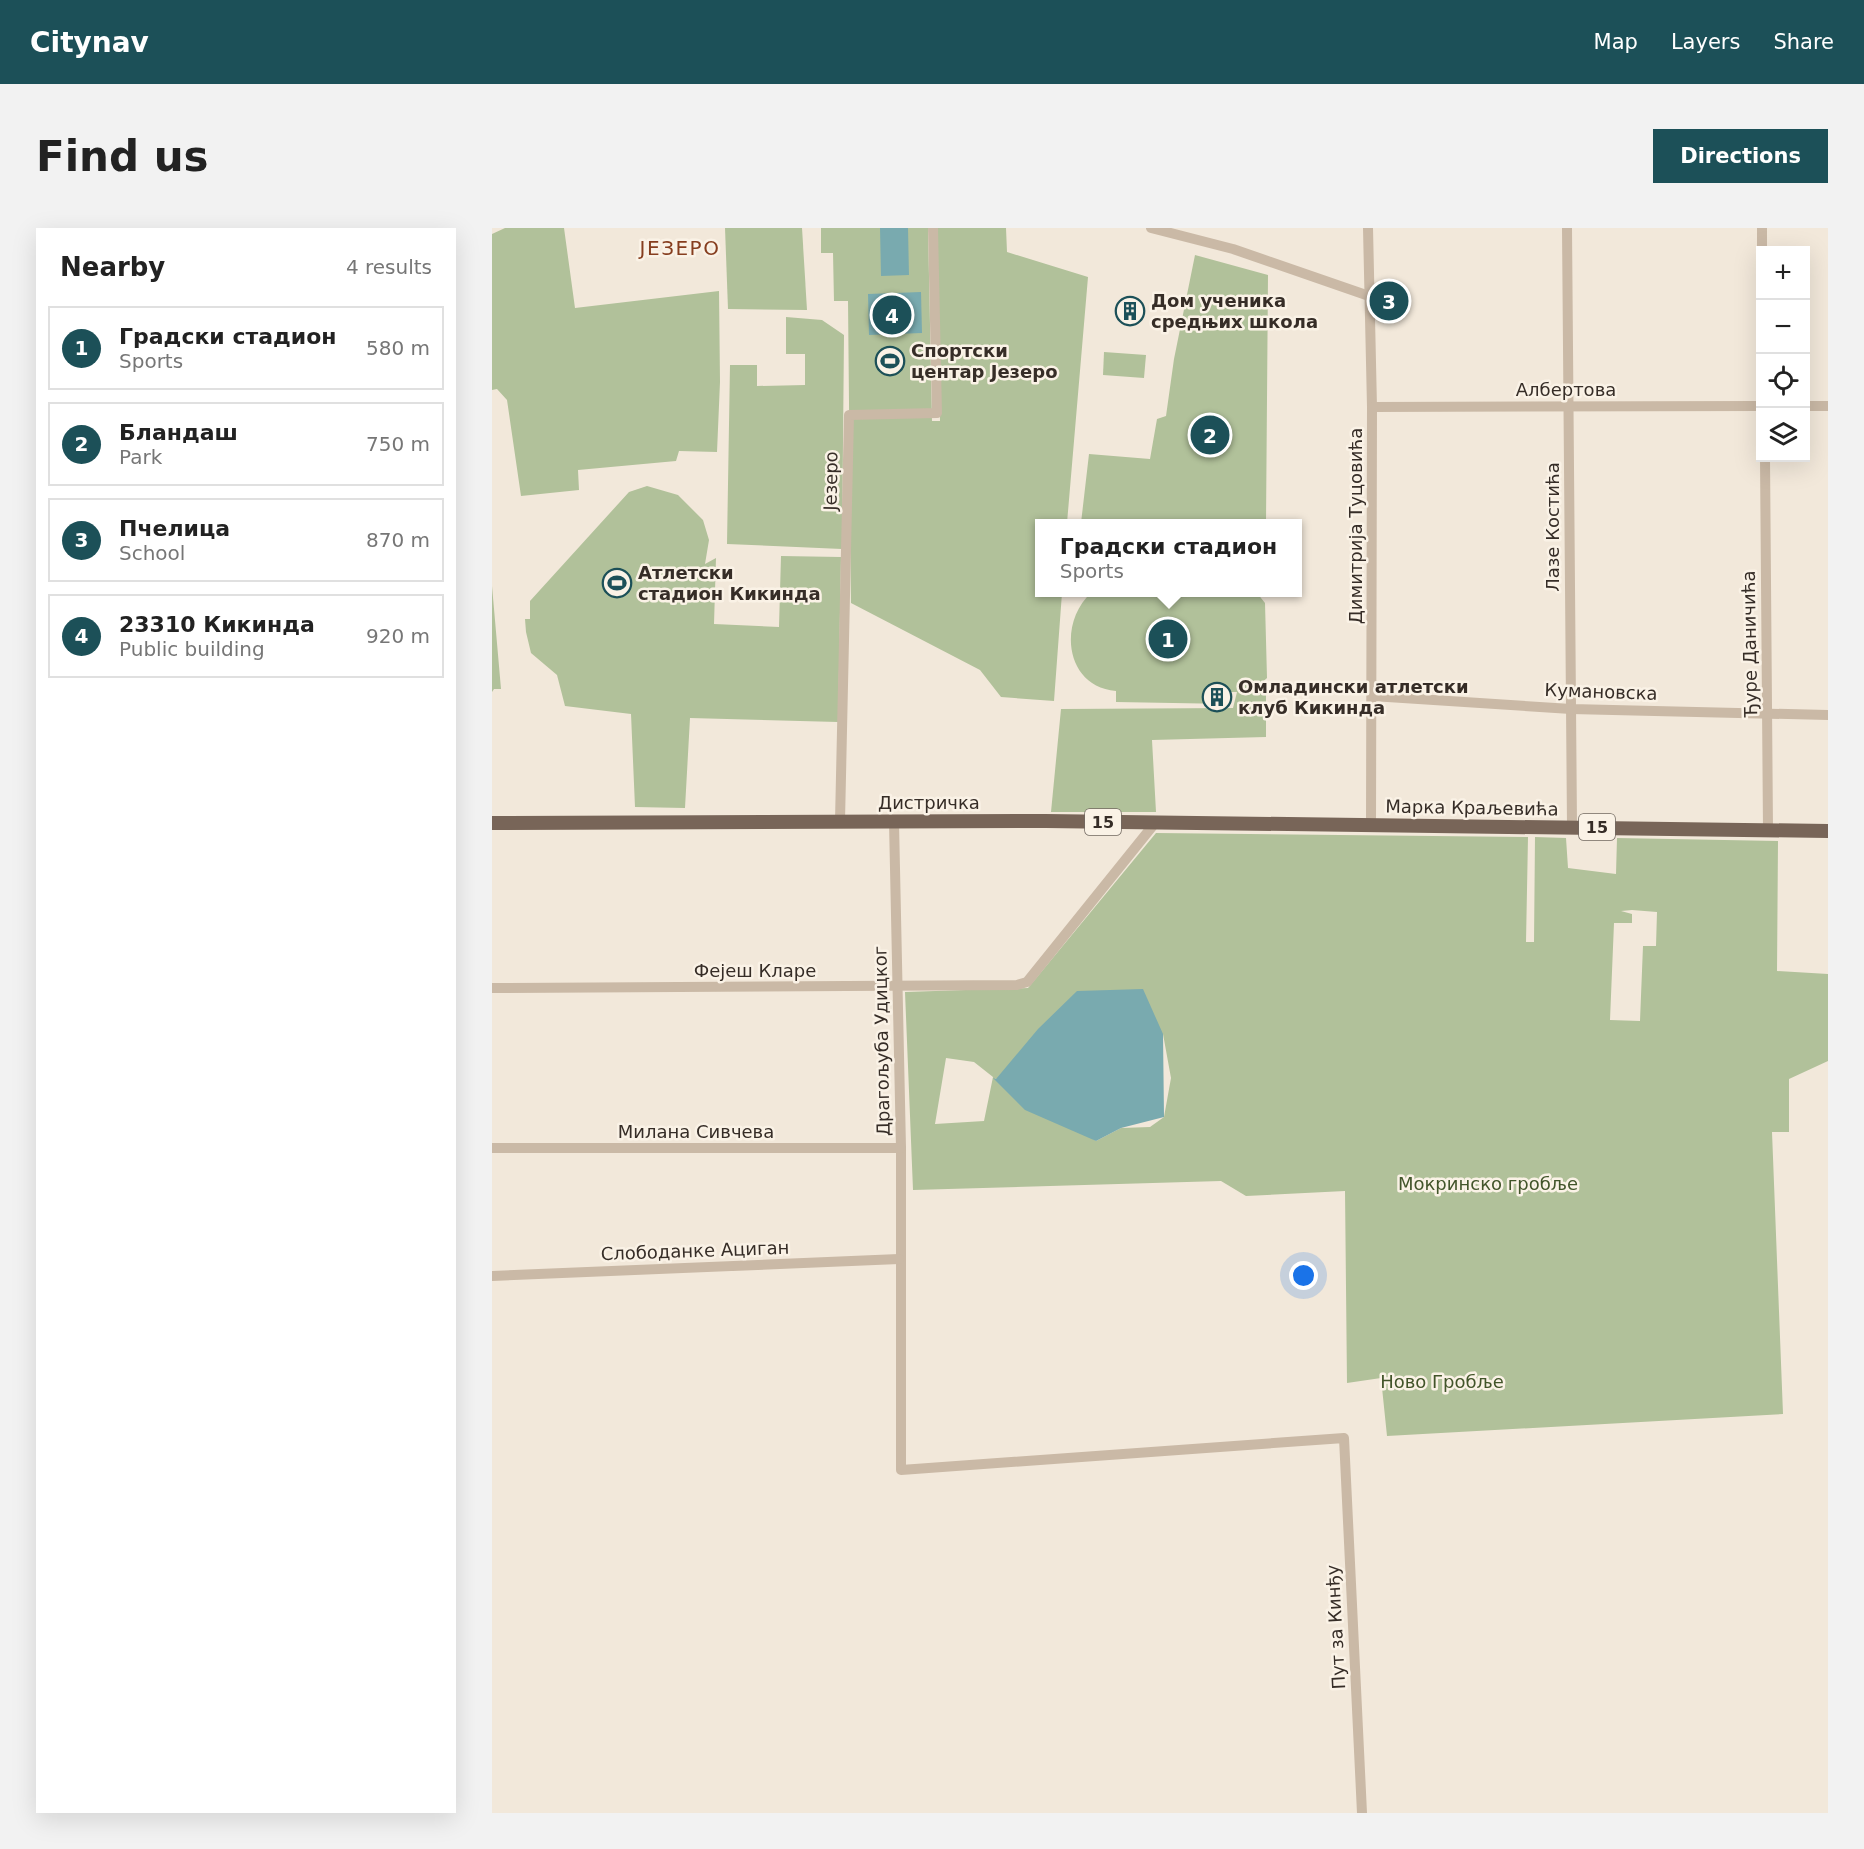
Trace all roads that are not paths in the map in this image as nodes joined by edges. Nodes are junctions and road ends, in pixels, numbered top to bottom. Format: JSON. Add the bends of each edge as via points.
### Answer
{"nodes":[{"id":1,"x":933,"y":228,"type":"edge"},
{"id":2,"x":1151,"y":228,"type":"edge"},
{"id":3,"x":1368,"y":228,"type":"edge"},
{"id":4,"x":1567,"y":228,"type":"edge"},
{"id":5,"x":1762,"y":228,"type":"edge"},
{"id":6,"x":1762,"y":246,"type":"edge"},
{"id":7,"x":1369,"y":296,"type":"junction"},
{"id":8,"x":1756,"y":405,"type":"edge"},
{"id":9,"x":1810,"y":406,"type":"edge"},
{"id":10,"x":1828,"y":406,"type":"edge"},
{"id":11,"x":1372,"y":407,"type":"junction"},
{"id":12,"x":1569,"y":407,"type":"junction"},
{"id":13,"x":1765,"y":462,"type":"edge"},
{"id":14,"x":1372,"y":696,"type":"junction"},
{"id":15,"x":1571,"y":709,"type":"junction"},
{"id":16,"x":1767,"y":714,"type":"junction"},
{"id":17,"x":1828,"y":715,"type":"edge"},
{"id":18,"x":840,"y":821,"type":"junction"},
{"id":19,"x":492,"y":822,"type":"edge"},
{"id":20,"x":894,"y":822,"type":"junction"},
{"id":21,"x":1155,"y":823,"type":"junction"},
{"id":22,"x":1369,"y":825,"type":"junction"},
{"id":23,"x":1572,"y":826,"type":"junction"},
{"id":24,"x":1768,"y":830,"type":"junction"},
{"id":25,"x":1828,"y":831,"type":"edge"},
{"id":26,"x":897,"y":987,"type":"junction"},
{"id":27,"x":492,"y":988,"type":"edge"},
{"id":28,"x":492,"y":1148,"type":"edge"},
{"id":29,"x":901,"y":1148,"type":"junction"},
{"id":30,"x":899,"y":1259,"type":"junction"},
{"id":31,"x":492,"y":1276,"type":"edge"},
{"id":32,"x":1344,"y":1438,"type":"joint"},
{"id":33,"x":1362,"y":1813,"type":"edge"}],
"edges":[{"from":1,"to":18,"type":"street","name":"Језеро","via":[[936,413],[849,415]]},
{"from":2,"to":7,"type":"street","via":[[1233,249]]},
{"from":3,"to":7,"type":"street","name":"Димитрија Туцовића"},
{"from":4,"to":12,"type":"street","name":"Лазе Костића"},
{"from":5,"to":6,"type":"street"},
{"from":7,"to":11,"type":"street","name":"Димитрија Туцовића"},
{"from":8,"to":12,"type":"street","name":"Албертова"},
{"from":9,"to":10,"type":"street"},
{"from":11,"to":12,"type":"street","name":"Албертова"},
{"from":11,"to":14,"type":"street","name":"Димитрија Туцовића"},
{"from":12,"to":15,"type":"street","name":"Лазе Костића"},
{"from":13,"to":16,"type":"street","name":"Ђуре Даничића"},
{"from":14,"to":15,"type":"street","name":"Кумановска"},
{"from":14,"to":22,"type":"street","name":"Димитрија Туцовића"},
{"from":15,"to":16,"type":"street","name":"Кумановска"},
{"from":15,"to":23,"type":"street","name":"Лазе Костића"},
{"from":16,"to":17,"type":"street","name":"Кумановска"},
{"from":16,"to":24,"type":"street","name":"Ђуре Даничића"},
{"from":18,"to":19,"type":"main road","name":"Дистричка","number":"15"},
{"from":18,"to":20,"type":"main road","name":"Дистричка","number":"15"},
{"from":20,"to":21,"type":"main road","name":"Дистричка","number":"15"},
{"from":20,"to":26,"type":"street","name":"Драгољуба Удицког"},
{"from":21,"to":22,"type":"main road","name":"Дистричка","number":"15"},
{"from":21,"to":26,"type":"street","name":"Фејеш Кларе","via":[[1027,982]]},
{"from":22,"to":23,"type":"main road","name":"Марка Краљевића","number":"15"},
{"from":23,"to":24,"type":"main road","name":"Марка Краљевића","number":"15"},
{"from":24,"to":25,"type":"main road","name":"Марка Краљевића","number":"15"},
{"from":26,"to":27,"type":"street","name":"Фејеш Кларе"},
{"from":26,"to":29,"type":"street","name":"Драгољуба Удицког"},
{"from":28,"to":29,"type":"street","name":"Милана Сивчева"},
{"from":29,"to":30,"type":"street","name":"Драгољуба Удицког"},
{"from":30,"to":31,"type":"street","name":"Слободанке Ациган"},
{"from":30,"to":32,"type":"street","name":"Драгољуба Удицког","via":[[901,1470]]},
{"from":32,"to":33,"type":"street","name":"Пут за Кинђу"}]}
